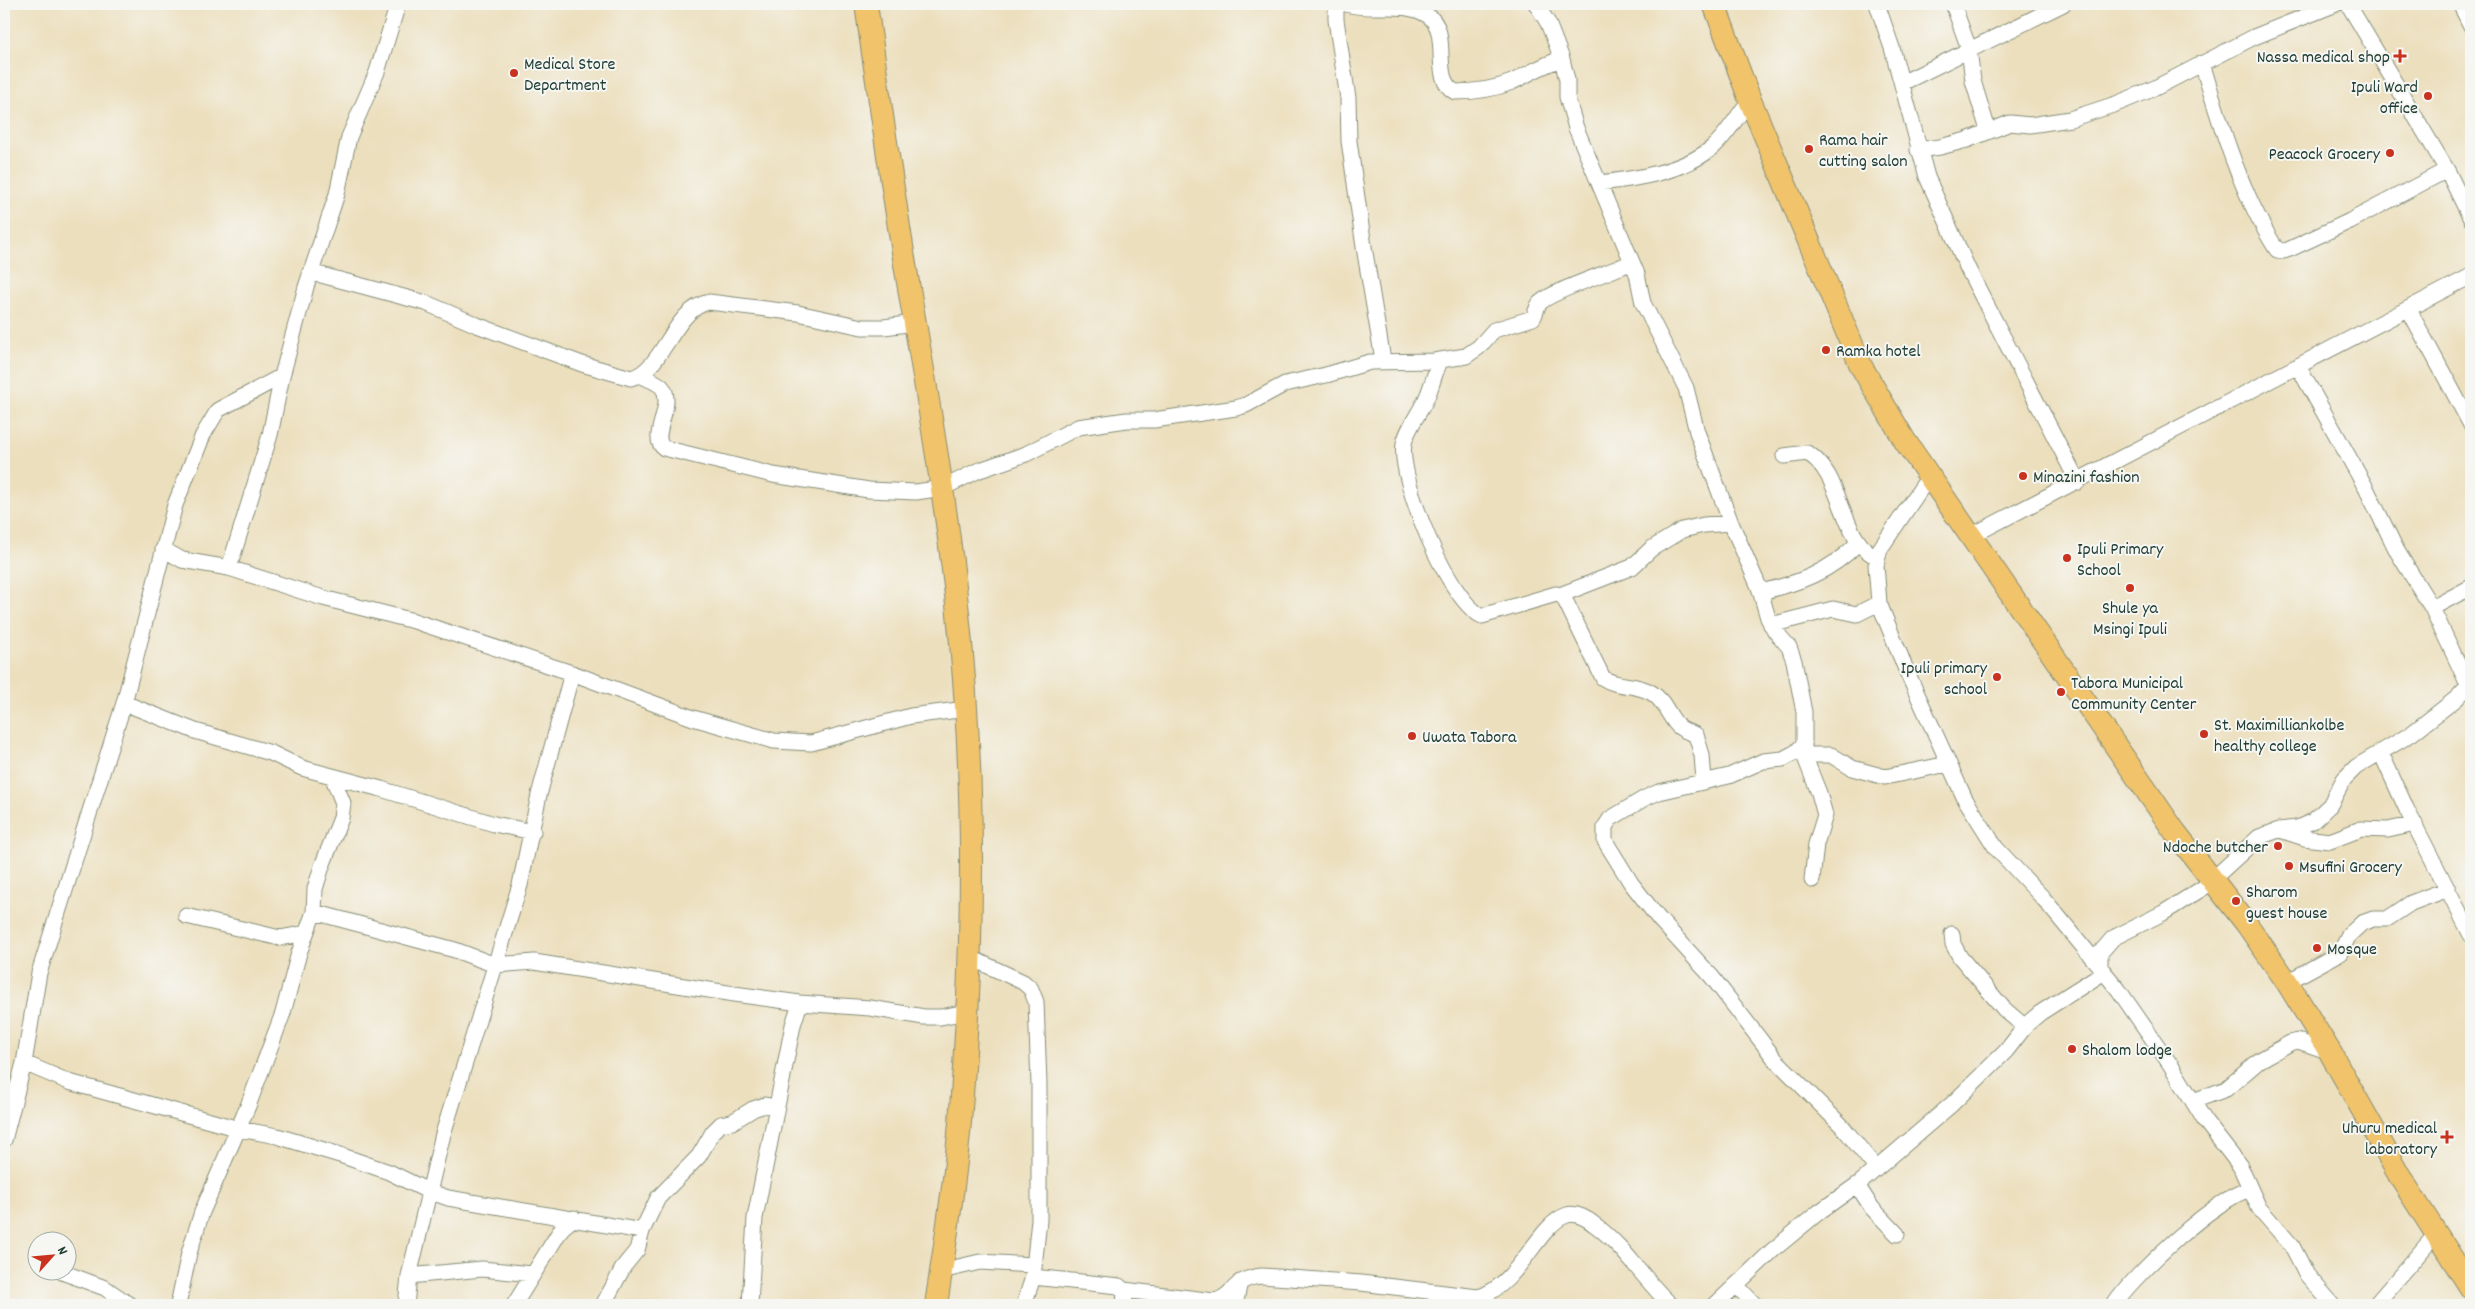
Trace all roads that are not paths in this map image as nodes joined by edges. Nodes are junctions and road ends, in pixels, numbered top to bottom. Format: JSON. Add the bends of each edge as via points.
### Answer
{"nodes":[{"id":1,"x":398,"y":4,"type":"edge"},
{"id":2,"x":866,"y":4,"type":"edge"},
{"id":3,"x":1336,"y":4,"type":"edge"},
{"id":4,"x":1346,"y":4,"type":"edge"},
{"id":5,"x":1536,"y":4,"type":"edge"},
{"id":6,"x":1714,"y":4,"type":"edge"},
{"id":7,"x":1877,"y":4,"type":"edge"},
{"id":8,"x":1953,"y":4,"type":"edge"},
{"id":9,"x":2063,"y":4,"type":"edge"},
{"id":10,"x":2336,"y":4,"type":"edge"},
{"id":11,"x":2348,"y":4,"type":"edge"},
{"id":12,"x":2460,"y":4,"type":"edge"},
{"id":13,"x":2471,"y":26,"type":"edge"},
{"id":14,"x":1968,"y":50,"type":"junction"},
{"id":15,"x":1562,"y":59,"type":"junction"},
{"id":16,"x":2202,"y":63,"type":"junction"},
{"id":17,"x":1902,"y":83,"type":"junction"},
{"id":18,"x":1750,"y":100,"type":"junction"},
{"id":19,"x":1988,"y":130,"type":"junction"},
{"id":20,"x":1918,"y":150,"type":"junction"},
{"id":21,"x":2447,"y":170,"type":"junction"},
{"id":22,"x":1599,"y":183,"type":"junction"},
{"id":23,"x":2471,"y":219,"type":"edge"},
{"id":24,"x":1632,"y":262,"type":"junction"},
{"id":25,"x":310,"y":272,"type":"junction"},
{"id":26,"x":2471,"y":276,"type":"edge"},
{"id":27,"x":2409,"y":310,"type":"junction"},
{"id":28,"x":915,"y":323,"type":"junction"},
{"id":29,"x":1383,"y":360,"type":"junction"},
{"id":30,"x":1440,"y":361,"type":"junction"},
{"id":31,"x":2299,"y":368,"type":"junction"},
{"id":32,"x":640,"y":375,"type":"junction"},
{"id":33,"x":282,"y":376,"type":"junction"},
{"id":34,"x":2471,"y":426,"type":"edge"},
{"id":35,"x":1784,"y":456,"type":"dead end"},
{"id":36,"x":1928,"y":478,"type":"junction"},
{"id":37,"x":2078,"y":482,"type":"junction"},
{"id":38,"x":943,"y":488,"type":"junction"},
{"id":39,"x":1731,"y":523,"type":"junction"},
{"id":40,"x":1969,"y":537,"type":"junction"},
{"id":41,"x":1858,"y":544,"type":"junction"},
{"id":42,"x":163,"y":549,"type":"junction"},
{"id":43,"x":1878,"y":557,"type":"junction"},
{"id":44,"x":182,"y":560,"type":"junction"},
{"id":45,"x":229,"y":568,"type":"junction"},
{"id":46,"x":158,"y":569,"type":"junction"},
{"id":47,"x":2471,"y":587,"type":"edge"},
{"id":48,"x":1761,"y":592,"type":"junction"},
{"id":49,"x":1560,"y":595,"type":"junction"},
{"id":50,"x":1879,"y":603,"type":"junction"},
{"id":51,"x":2432,"y":608,"type":"junction"},
{"id":52,"x":1771,"y":625,"type":"junction"},
{"id":53,"x":572,"y":673,"type":"junction"},
{"id":54,"x":2470,"y":688,"type":"edge"},
{"id":55,"x":124,"y":703,"type":"junction"},
{"id":56,"x":966,"y":709,"type":"junction"},
{"id":57,"x":1804,"y":750,"type":"junction"},
{"id":58,"x":2381,"y":753,"type":"junction"},
{"id":59,"x":1948,"y":764,"type":"junction"},
{"id":60,"x":332,"y":776,"type":"junction"},
{"id":61,"x":1704,"y":781,"type":"junction"},
{"id":62,"x":2415,"y":824,"type":"junction"},
{"id":63,"x":2279,"y":830,"type":"junction"},
{"id":64,"x":533,"y":832,"type":"junction"},
{"id":65,"x":1812,"y":880,"type":"dead end"},
{"id":66,"x":2213,"y":881,"type":"junction"},
{"id":67,"x":2448,"y":889,"type":"junction"},
{"id":68,"x":314,"y":912,"type":"junction"},
{"id":69,"x":186,"y":916,"type":"dead end"},
{"id":70,"x":306,"y":934,"type":"junction"},
{"id":71,"x":1952,"y":934,"type":"dead end"},
{"id":72,"x":2471,"y":935,"type":"edge"},
{"id":73,"x":969,"y":957,"type":"junction"},
{"id":74,"x":495,"y":965,"type":"junction"},
{"id":75,"x":2100,"y":968,"type":"junction"},
{"id":76,"x":2287,"y":982,"type":"junction"},
{"id":77,"x":800,"y":1003,"type":"junction"},
{"id":78,"x":966,"y":1012,"type":"junction"},
{"id":79,"x":2025,"y":1027,"type":"junction"},
{"id":80,"x":2330,"y":1052,"type":"junction"},
{"id":81,"x":24,"y":1063,"type":"junction"},
{"id":82,"x":2193,"y":1101,"type":"junction"},
{"id":83,"x":776,"y":1107,"type":"junction"},
{"id":84,"x":239,"y":1129,"type":"junction"},
{"id":85,"x":4,"y":1140,"type":"edge"},
{"id":86,"x":1876,"y":1168,"type":"junction"},
{"id":87,"x":1857,"y":1185,"type":"junction"},
{"id":88,"x":2250,"y":1189,"type":"junction"},
{"id":89,"x":428,"y":1191,"type":"junction"},
{"id":90,"x":574,"y":1218,"type":"junction"},
{"id":91,"x":642,"y":1231,"type":"junction"},
{"id":92,"x":1897,"y":1234,"type":"dead end"},
{"id":93,"x":2436,"y":1234,"type":"junction"},
{"id":94,"x":941,"y":1271,"type":"junction"},
{"id":95,"x":1034,"y":1271,"type":"junction"},
{"id":96,"x":532,"y":1274,"type":"junction"},
{"id":97,"x":409,"y":1276,"type":"junction"},
{"id":98,"x":78,"y":1278,"type":"edge"},
{"id":99,"x":1240,"y":1282,"type":"junction"},
{"id":100,"x":1737,"y":1286,"type":"junction"},
{"id":101,"x":2471,"y":1288,"type":"edge"},
{"id":102,"x":1124,"y":1290,"type":"junction"},
{"id":103,"x":130,"y":1305,"type":"edge"},
{"id":104,"x":178,"y":1305,"type":"edge"},
{"id":105,"x":406,"y":1305,"type":"edge"},
{"id":106,"x":514,"y":1305,"type":"edge"},
{"id":107,"x":603,"y":1305,"type":"edge"},
{"id":108,"x":750,"y":1305,"type":"edge"},
{"id":109,"x":936,"y":1305,"type":"edge"},
{"id":110,"x":1024,"y":1305,"type":"edge"},
{"id":111,"x":1124,"y":1305,"type":"edge"},
{"id":112,"x":1235,"y":1305,"type":"edge"},
{"id":113,"x":1671,"y":1305,"type":"edge"},
{"id":114,"x":1715,"y":1305,"type":"edge"},
{"id":115,"x":1755,"y":1305,"type":"edge"},
{"id":116,"x":2114,"y":1305,"type":"edge"},
{"id":117,"x":2333,"y":1305,"type":"edge"},
{"id":118,"x":2375,"y":1305,"type":"edge"}],
"edges":[{"from":1,"to":25,"type":"street","via":[[377,72],[349,137],[337,194]]},
{"from":2,"to":28,"type":"highway"},
{"from":3,"to":29,"type":"street","via":[[1348,98],[1349,141]]},
{"from":4,"to":15,"type":"street","via":[[1411,8],[1434,20],[1439,32],[1446,82],[1455,92],[1478,91],[1510,83],[1540,66]]},
{"from":5,"to":15,"type":"street","via":[[1548,23]]},
{"from":6,"to":18,"type":"highway"},
{"from":7,"to":17,"type":"street"},
{"from":8,"to":14,"type":"street"},
{"from":9,"to":14,"type":"street"},
{"from":10,"to":16,"type":"street","via":[[2254,37]]},
{"from":11,"to":21,"type":"street"},
{"from":12,"to":13,"type":"street"},
{"from":14,"to":17,"type":"street"},
{"from":14,"to":19,"type":"street","via":[[1973,81]]},
{"from":15,"to":22,"type":"street","via":[[1570,109]]},
{"from":16,"to":19,"type":"street","via":[[2134,98],[2070,119],[2030,125],[2010,123]]},
{"from":16,"to":21,"type":"street","via":[[2225,138],[2277,250],[2290,249],[2350,221]]},
{"from":17,"to":20,"type":"street"},
{"from":18,"to":22,"type":"street","via":[[1704,154],[1679,166]]},
{"from":18,"to":36,"type":"highway","via":[[1861,366]]},
{"from":19,"to":20,"type":"street","via":[[1952,144]]},
{"from":20,"to":37,"type":"street","via":[[1968,269]]},
{"from":21,"to":23,"type":"street"},
{"from":22,"to":24,"type":"street"},
{"from":24,"to":30,"type":"street","via":[[1547,298],[1533,318],[1494,330],[1466,356]]},
{"from":24,"to":39,"type":"street","via":[[1644,306],[1686,388],[1697,432]]},
{"from":25,"to":32,"type":"street","via":[[426,303],[477,325],[625,378]]},
{"from":25,"to":33,"type":"street"},
{"from":26,"to":27,"type":"street"},
{"from":27,"to":31,"type":"street"},
{"from":27,"to":34,"type":"street"},
{"from":28,"to":32,"type":"street","via":[[862,327],[798,313],[724,302],[704,303],[688,312]]},
{"from":28,"to":38,"type":"highway"},
{"from":29,"to":30,"type":"street"},
{"from":29,"to":38,"type":"street","via":[[1284,384],[1236,408],[1074,428],[1026,454],[977,471]]},
{"from":30,"to":49,"type":"street","via":[[1428,395],[1405,438],[1403,451],[1405,473],[1414,503],[1442,568],[1467,605],[1482,616]]},
{"from":31,"to":37,"type":"street"},
{"from":31,"to":51,"type":"street","via":[[2397,551]]},
{"from":32,"to":38,"type":"street","via":[[658,384],[665,394],[659,440],[664,448],[773,475],[858,489],[901,492]]},
{"from":33,"to":42,"type":"street","via":[[222,407],[214,416],[175,505]]},
{"from":33,"to":45,"type":"street","via":[[270,435]]},
{"from":35,"to":41,"type":"street","via":[[1807,453],[1818,461],[1838,496]]},
{"from":36,"to":40,"type":"highway"},
{"from":36,"to":43,"type":"street","via":[[1883,541]]},
{"from":37,"to":40,"type":"street"},
{"from":38,"to":56,"type":"highway"},
{"from":39,"to":48,"type":"street"},
{"from":39,"to":49,"type":"street","via":[[1682,530],[1651,549],[1632,567]]},
{"from":40,"to":66,"type":"highway","via":[[2170,825]]},
{"from":41,"to":43,"type":"street"},
{"from":41,"to":48,"type":"street","via":[[1836,563],[1809,578]]},
{"from":42,"to":44,"type":"street"},
{"from":42,"to":46,"type":"street"},
{"from":43,"to":50,"type":"street"},
{"from":44,"to":45,"type":"street"},
{"from":44,"to":46,"type":"street"},
{"from":45,"to":53,"type":"street","via":[[323,598],[414,621]]},
{"from":46,"to":55,"type":"street"},
{"from":47,"to":51,"type":"street"},
{"from":48,"to":52,"type":"street"},
{"from":49,"to":61,"type":"street","via":[[1565,598],[1604,678],[1639,686],[1655,694],[1677,726],[1696,735]]},
{"from":50,"to":52,"type":"street","via":[[1857,614],[1833,609]]},
{"from":50,"to":59,"type":"street"},
{"from":51,"to":54,"type":"street"},
{"from":52,"to":57,"type":"street","via":[[1787,644],[1794,661],[1804,712]]},
{"from":53,"to":56,"type":"street","via":[[694,718],[784,742],[811,743],[911,716]]},
{"from":53,"to":64,"type":"street","via":[[539,795]]},
{"from":54,"to":58,"type":"street","via":[[2430,721]]},
{"from":55,"to":60,"type":"street","via":[[195,731],[271,753],[302,768]]},
{"from":55,"to":81,"type":"street","via":[[39,972]]},
{"from":56,"to":73,"type":"highway"},
{"from":57,"to":59,"type":"street","via":[[1831,756],[1852,768],[1885,777]]},
{"from":57,"to":61,"type":"street"},
{"from":57,"to":65,"type":"street","via":[[1824,815],[1816,844]]},
{"from":58,"to":62,"type":"street"},
{"from":58,"to":63,"type":"street","via":[[2349,773],[2330,805],[2313,821],[2297,828]]},
{"from":59,"to":75,"type":"street","via":[[1968,805],[1996,848],[2043,898]]},
{"from":60,"to":64,"type":"street","via":[[494,824]]},
{"from":60,"to":68,"type":"street","via":[[343,803],[337,832],[315,889]]},
{"from":61,"to":86,"type":"street","via":[[1659,792],[1614,815],[1605,827],[1605,840],[1631,883],[1712,977],[1774,1059],[1842,1126]]},
{"from":62,"to":63,"type":"street","via":[[2388,830],[2362,829],[2330,841],[2304,838]]},
{"from":62,"to":67,"type":"street"},
{"from":63,"to":66,"type":"street","via":[[2259,837]]},
{"from":64,"to":74,"type":"street"},
{"from":66,"to":75,"type":"street","via":[[2167,911],[2113,938],[2100,953]]},
{"from":66,"to":76,"type":"highway"},
{"from":67,"to":72,"type":"street"},
{"from":67,"to":76,"type":"street","via":[[2411,903],[2387,918],[2362,923],[2349,935],[2340,953]]},
{"from":68,"to":70,"type":"street"},
{"from":68,"to":74,"type":"street","via":[[455,950]]},
{"from":69,"to":70,"type":"street","via":[[280,938]]},
{"from":70,"to":84,"type":"street","via":[[283,1013]]},
{"from":71,"to":79,"type":"street","via":[[1960,957],[2004,1009]]},
{"from":73,"to":78,"type":"highway"},
{"from":73,"to":95,"type":"street","via":[[1016,977],[1031,989],[1036,1002],[1040,1183]]},
{"from":74,"to":77,"type":"street","via":[[534,962]]},
{"from":74,"to":89,"type":"street"},
{"from":75,"to":79,"type":"street","via":[[2099,975],[2090,983],[2040,1013]]},
{"from":75,"to":82,"type":"street","via":[[2126,1000]]},
{"from":76,"to":80,"type":"highway"},
{"from":77,"to":78,"type":"street","via":[[870,1008],[924,1017]]},
{"from":77,"to":83,"type":"street"},
{"from":78,"to":94,"type":"highway","via":[[960,1124]]},
{"from":79,"to":86,"type":"street","via":[[2006,1051],[1952,1104]]},
{"from":80,"to":82,"type":"street","via":[[2298,1041],[2290,1043],[2260,1060],[2226,1089]]},
{"from":80,"to":93,"type":"highway"},
{"from":81,"to":84,"type":"street","via":[[68,1082]]},
{"from":81,"to":85,"type":"street"},
{"from":82,"to":88,"type":"street","via":[[2240,1166]]},
{"from":83,"to":91,"type":"street","via":[[765,1105],[753,1109],[718,1127],[700,1156],[658,1198]]},
{"from":83,"to":108,"type":"street","via":[[755,1218]]},
{"from":84,"to":89,"type":"street","via":[[277,1136],[340,1155],[389,1172]]},
{"from":84,"to":104,"type":"street","via":[[202,1212]]},
{"from":86,"to":87,"type":"street"},
{"from":87,"to":92,"type":"street","via":[[1872,1208]]},
{"from":87,"to":100,"type":"street","via":[[1792,1234]]},
{"from":88,"to":116,"type":"street","via":[[2227,1199],[2204,1217],[2131,1282]]},
{"from":88,"to":117,"type":"street","via":[[2259,1208],[2292,1246],[2307,1275]]},
{"from":89,"to":90,"type":"street","via":[[472,1203]]},
{"from":89,"to":97,"type":"street"},
{"from":90,"to":91,"type":"street"},
{"from":90,"to":96,"type":"street","via":[[562,1228]]},
{"from":91,"to":107,"type":"street","via":[[637,1250],[624,1266]]},
{"from":93,"to":101,"type":"highway"},
{"from":93,"to":118,"type":"street"},
{"from":94,"to":95,"type":"street","via":[[980,1262]]},
{"from":94,"to":109,"type":"highway"},
{"from":95,"to":102,"type":"street","via":[[1119,1286]]},
{"from":95,"to":110,"type":"street"},
{"from":96,"to":97,"type":"street","via":[[482,1269]]},
{"from":96,"to":106,"type":"street"},
{"from":97,"to":105,"type":"street"},
{"from":98,"to":103,"type":"street","via":[[105,1288]]},
{"from":99,"to":102,"type":"street","via":[[1214,1302]]},
{"from":99,"to":112,"type":"street"},
{"from":99,"to":113,"type":"street","via":[[1255,1277],[1288,1278],[1481,1297],[1510,1276],[1554,1224],[1571,1214],[1596,1225]]},
{"from":100,"to":114,"type":"street"},
{"from":100,"to":115,"type":"street"},
{"from":102,"to":111,"type":"street"}]}
